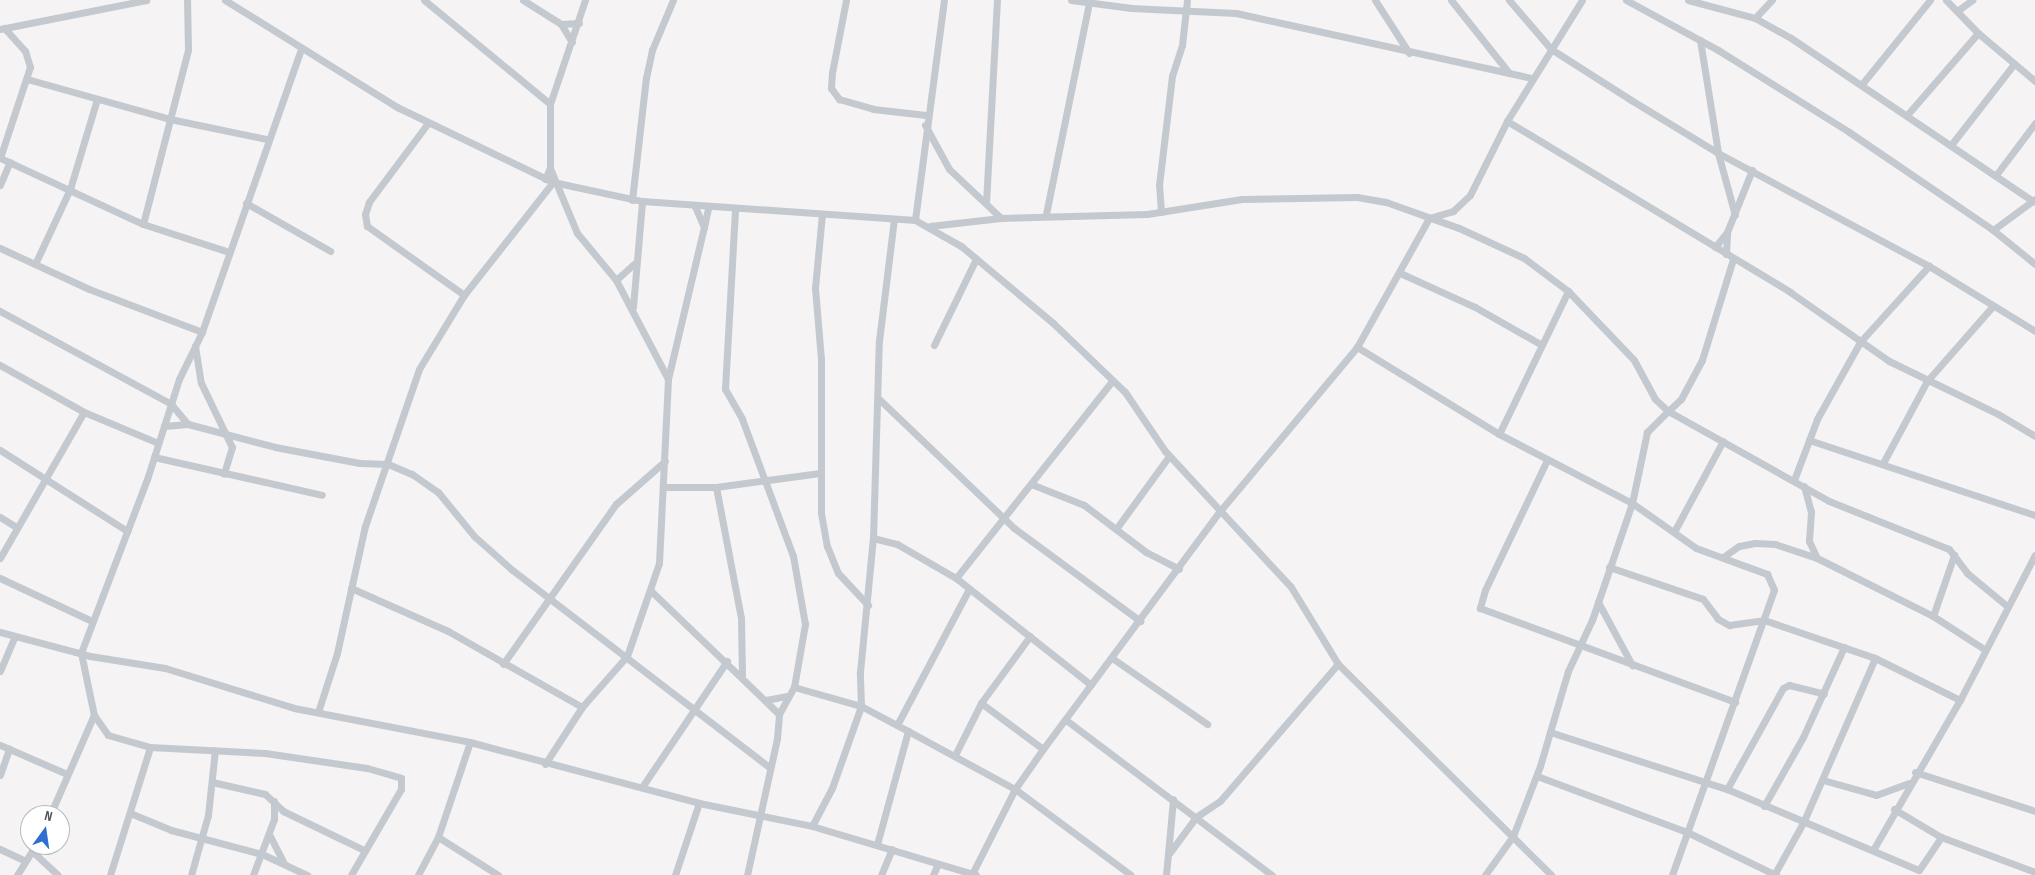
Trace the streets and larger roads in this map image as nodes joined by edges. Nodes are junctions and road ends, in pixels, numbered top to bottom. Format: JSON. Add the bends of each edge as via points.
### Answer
{"nodes":[{"id":1,"x":146,"y":0,"type":"edge"},
{"id":2,"x":187,"y":0,"type":"edge"},
{"id":3,"x":226,"y":0,"type":"edge"},
{"id":4,"x":424,"y":0,"type":"edge"},
{"id":5,"x":523,"y":0,"type":"edge"},
{"id":6,"x":585,"y":0,"type":"edge"},
{"id":7,"x":672,"y":0,"type":"edge"},
{"id":8,"x":846,"y":0,"type":"edge"},
{"id":9,"x":944,"y":0,"type":"edge"},
{"id":10,"x":997,"y":0,"type":"edge"},
{"id":11,"x":1071,"y":0,"type":"edge"},
{"id":12,"x":1187,"y":0,"type":"edge"},
{"id":13,"x":1375,"y":0,"type":"edge"},
{"id":14,"x":1452,"y":0,"type":"edge"},
{"id":15,"x":1509,"y":0,"type":"edge"},
{"id":16,"x":1582,"y":0,"type":"edge"},
{"id":17,"x":1626,"y":0,"type":"edge"},
{"id":18,"x":1688,"y":0,"type":"edge"},
{"id":19,"x":1772,"y":0,"type":"edge"},
{"id":20,"x":1930,"y":0,"type":"edge"},
{"id":21,"x":1946,"y":0,"type":"edge"},
{"id":22,"x":1972,"y":0,"type":"edge"},
{"id":23,"x":1089,"y":2,"type":"junction"},
{"id":24,"x":530,"y":3,"type":"edge"},
{"id":25,"x":1185,"y":11,"type":"junction"},
{"id":26,"x":1957,"y":11,"type":"junction"},
{"id":27,"x":1755,"y":18,"type":"junction"},
{"id":28,"x":579,"y":23,"type":"junction"},
{"id":29,"x":561,"y":24,"type":"junction"},
{"id":30,"x":2,"y":29,"type":"edge"},
{"id":31,"x":1978,"y":33,"type":"junction"},
{"id":32,"x":1700,"y":40,"type":"junction"},
{"id":33,"x":572,"y":42,"type":"junction"},
{"id":34,"x":302,"y":48,"type":"junction"},
{"id":35,"x":1551,"y":49,"type":"junction"},
{"id":36,"x":1409,"y":53,"type":"junction"},
{"id":37,"x":2014,"y":64,"type":"junction"},
{"id":38,"x":1509,"y":73,"type":"junction"},
{"id":39,"x":1532,"y":78,"type":"junction"},
{"id":40,"x":27,"y":79,"type":"junction"},
{"id":41,"x":2035,"y":82,"type":"edge"},
{"id":42,"x":1862,"y":84,"type":"junction"},
{"id":43,"x":96,"y":99,"type":"junction"},
{"id":44,"x":550,"y":104,"type":"junction"},
{"id":45,"x":926,"y":115,"type":"junction"},
{"id":46,"x":1907,"y":115,"type":"junction"},
{"id":47,"x":170,"y":119,"type":"junction"},
{"id":48,"x":1507,"y":121,"type":"junction"},
{"id":49,"x":428,"y":123,"type":"junction"},
{"id":50,"x":2035,"y":123,"type":"edge"},
{"id":51,"x":925,"y":125,"type":"junction"},
{"id":52,"x":267,"y":139,"type":"junction"},
{"id":53,"x":1951,"y":145,"type":"junction"},
{"id":54,"x":1718,"y":153,"type":"junction"},
{"id":55,"x":0,"y":158,"type":"edge"},
{"id":56,"x":10,"y":162,"type":"junction"},
{"id":57,"x":550,"y":168,"type":"junction"},
{"id":58,"x":1752,"y":170,"type":"junction"},
{"id":59,"x":1996,"y":175,"type":"junction"},
{"id":60,"x":545,"y":178,"type":"junction"},
{"id":61,"x":555,"y":182,"type":"junction"},
{"id":62,"x":0,"y":184,"type":"edge"},
{"id":63,"x":70,"y":189,"type":"junction"},
{"id":64,"x":632,"y":200,"type":"junction"},
{"id":65,"x":2034,"y":200,"type":"edge"},
{"id":66,"x":642,"y":201,"type":"junction"},
{"id":67,"x":246,"y":203,"type":"junction"},
{"id":68,"x":986,"y":203,"type":"junction"},
{"id":69,"x":695,"y":207,"type":"junction"},
{"id":70,"x":708,"y":208,"type":"junction"},
{"id":71,"x":734,"y":210,"type":"junction"},
{"id":72,"x":1160,"y":212,"type":"junction"},
{"id":73,"x":822,"y":214,"type":"junction"},
{"id":74,"x":1046,"y":214,"type":"junction"},
{"id":75,"x":1735,"y":215,"type":"junction"},
{"id":76,"x":1001,"y":218,"type":"junction"},
{"id":77,"x":1429,"y":218,"type":"junction"},
{"id":78,"x":894,"y":219,"type":"junction"},
{"id":79,"x":915,"y":220,"type":"junction"},
{"id":80,"x":143,"y":224,"type":"junction"},
{"id":81,"x":930,"y":226,"type":"junction"},
{"id":82,"x":704,"y":227,"type":"junction"},
{"id":83,"x":1993,"y":230,"type":"junction"},
{"id":84,"x":1727,"y":232,"type":"junction"},
{"id":85,"x":1715,"y":247,"type":"junction"},
{"id":86,"x":0,"y":248,"type":"edge"},
{"id":87,"x":330,"y":251,"type":"dead end"},
{"id":88,"x":229,"y":252,"type":"junction"},
{"id":89,"x":1726,"y":254,"type":"junction"},
{"id":90,"x":1733,"y":258,"type":"junction"},
{"id":91,"x":976,"y":259,"type":"junction"},
{"id":92,"x":635,"y":263,"type":"junction"},
{"id":93,"x":35,"y":264,"type":"junction"},
{"id":94,"x":2035,"y":264,"type":"edge"},
{"id":95,"x":1929,"y":266,"type":"junction"},
{"id":96,"x":1400,"y":272,"type":"junction"},
{"id":97,"x":616,"y":280,"type":"junction"},
{"id":98,"x":1568,"y":291,"type":"junction"},
{"id":99,"x":464,"y":295,"type":"junction"},
{"id":100,"x":1994,"y":306,"type":"junction"},
{"id":101,"x":633,"y":308,"type":"junction"},
{"id":102,"x":0,"y":311,"type":"edge"},
{"id":103,"x":2035,"y":331,"type":"edge"},
{"id":104,"x":202,"y":332,"type":"junction"},
{"id":105,"x":1860,"y":342,"type":"junction"},
{"id":106,"x":1540,"y":344,"type":"junction"},
{"id":107,"x":934,"y":345,"type":"dead end"},
{"id":108,"x":195,"y":346,"type":"junction"},
{"id":109,"x":1357,"y":347,"type":"junction"},
{"id":110,"x":1,"y":367,"type":"edge"},
{"id":111,"x":668,"y":378,"type":"junction"},
{"id":112,"x":1112,"y":381,"type":"junction"},
{"id":113,"x":1927,"y":381,"type":"junction"},
{"id":114,"x":879,"y":399,"type":"junction"},
{"id":115,"x":171,"y":404,"type":"junction"},
{"id":116,"x":1668,"y":411,"type":"junction"},
{"id":117,"x":84,"y":412,"type":"junction"},
{"id":118,"x":188,"y":424,"type":"junction"},
{"id":119,"x":164,"y":426,"type":"junction"},
{"id":120,"x":226,"y":434,"type":"junction"},
{"id":121,"x":1499,"y":434,"type":"junction"},
{"id":122,"x":2035,"y":436,"type":"edge"},
{"id":123,"x":1809,"y":440,"type":"junction"},
{"id":124,"x":1723,"y":441,"type":"junction"},
{"id":125,"x":158,"y":444,"type":"junction"},
{"id":126,"x":0,"y":450,"type":"edge"},
{"id":127,"x":1169,"y":456,"type":"junction"},
{"id":128,"x":154,"y":457,"type":"junction"},
{"id":129,"x":1546,"y":460,"type":"junction"},
{"id":130,"x":665,"y":461,"type":"junction"},
{"id":131,"x":1884,"y":463,"type":"junction"},
{"id":132,"x":388,"y":464,"type":"junction"},
{"id":133,"x":820,"y":473,"type":"junction"},
{"id":134,"x":224,"y":474,"type":"junction"},
{"id":135,"x":43,"y":479,"type":"junction"},
{"id":136,"x":765,"y":480,"type":"junction"},
{"id":137,"x":1794,"y":480,"type":"junction"},
{"id":138,"x":1031,"y":484,"type":"junction"},
{"id":139,"x":1804,"y":486,"type":"junction"},
{"id":140,"x":664,"y":487,"type":"junction"},
{"id":141,"x":716,"y":487,"type":"junction"},
{"id":142,"x":322,"y":495,"type":"dead end"},
{"id":143,"x":1632,"y":503,"type":"junction"},
{"id":144,"x":1220,"y":510,"type":"junction"},
{"id":145,"x":2035,"y":515,"type":"edge"},
{"id":146,"x":0,"y":517,"type":"edge"},
{"id":147,"x":1005,"y":520,"type":"junction"},
{"id":148,"x":16,"y":527,"type":"junction"},
{"id":149,"x":1116,"y":529,"type":"junction"},
{"id":150,"x":1675,"y":530,"type":"junction"},
{"id":151,"x":128,"y":531,"type":"junction"},
{"id":152,"x":873,"y":538,"type":"junction"},
{"id":153,"x":1954,"y":555,"type":"junction"},
{"id":154,"x":2035,"y":555,"type":"edge"},
{"id":155,"x":1722,"y":557,"type":"junction"},
{"id":156,"x":0,"y":558,"type":"edge"},
{"id":157,"x":1817,"y":558,"type":"junction"},
{"id":158,"x":1609,"y":568,"type":"junction"},
{"id":159,"x":1179,"y":569,"type":"junction"},
{"id":160,"x":0,"y":578,"type":"edge"},
{"id":161,"x":956,"y":578,"type":"junction"},
{"id":162,"x":351,"y":588,"type":"junction"},
{"id":163,"x":969,"y":589,"type":"junction"},
{"id":164,"x":650,"y":590,"type":"junction"},
{"id":165,"x":551,"y":599,"type":"junction"},
{"id":166,"x":1598,"y":602,"type":"junction"},
{"id":167,"x":868,"y":605,"type":"junction"},
{"id":168,"x":2006,"y":606,"type":"junction"},
{"id":169,"x":1933,"y":616,"type":"junction"},
{"id":170,"x":1764,"y":620,"type":"junction"},
{"id":171,"x":92,"y":621,"type":"junction"},
{"id":172,"x":1140,"y":621,"type":"junction"},
{"id":173,"x":0,"y":632,"type":"edge"},
{"id":174,"x":15,"y":636,"type":"junction"},
{"id":175,"x":1030,"y":636,"type":"junction"},
{"id":176,"x":1580,"y":645,"type":"junction"},
{"id":177,"x":1844,"y":647,"type":"junction"},
{"id":178,"x":1984,"y":649,"type":"junction"},
{"id":179,"x":81,"y":653,"type":"junction"},
{"id":180,"x":627,"y":656,"type":"junction"},
{"id":181,"x":1112,"y":658,"type":"junction"},
{"id":182,"x":1875,"y":658,"type":"junction"},
{"id":183,"x":728,"y":661,"type":"junction"},
{"id":184,"x":503,"y":664,"type":"junction"},
{"id":185,"x":1338,"y":664,"type":"junction"},
{"id":186,"x":1632,"y":665,"type":"junction"},
{"id":187,"x":0,"y":671,"type":"edge"},
{"id":188,"x":742,"y":676,"type":"junction"},
{"id":189,"x":1091,"y":685,"type":"junction"},
{"id":190,"x":794,"y":687,"type":"junction"},
{"id":191,"x":1824,"y":694,"type":"junction"},
{"id":192,"x":786,"y":696,"type":"junction"},
{"id":193,"x":766,"y":700,"type":"junction"},
{"id":194,"x":1960,"y":700,"type":"junction"},
{"id":195,"x":981,"y":702,"type":"junction"},
{"id":196,"x":1735,"y":702,"type":"junction"},
{"id":197,"x":861,"y":706,"type":"junction"},
{"id":198,"x":582,"y":707,"type":"junction"},
{"id":199,"x":693,"y":708,"type":"junction"},
{"id":200,"x":318,"y":712,"type":"junction"},
{"id":201,"x":779,"y":714,"type":"junction"},
{"id":202,"x":94,"y":715,"type":"junction"},
{"id":203,"x":1066,"y":720,"type":"junction"},
{"id":204,"x":1207,"y":724,"type":"dead end"},
{"id":205,"x":897,"y":725,"type":"junction"},
{"id":206,"x":908,"y":731,"type":"junction"},
{"id":207,"x":1550,"y":732,"type":"junction"},
{"id":208,"x":470,"y":742,"type":"junction"},
{"id":209,"x":0,"y":745,"type":"edge"},
{"id":210,"x":150,"y":747,"type":"junction"},
{"id":211,"x":1042,"y":748,"type":"junction"},
{"id":212,"x":9,"y":749,"type":"junction"},
{"id":213,"x":215,"y":750,"type":"junction"},
{"id":214,"x":955,"y":755,"type":"junction"},
{"id":215,"x":545,"y":764,"type":"junction"},
{"id":216,"x":768,"y":766,"type":"junction"},
{"id":217,"x":1915,"y":772,"type":"junction"},
{"id":218,"x":67,"y":774,"type":"junction"},
{"id":219,"x":0,"y":775,"type":"edge"},
{"id":220,"x":1537,"y":776,"type":"junction"},
{"id":221,"x":1822,"y":780,"type":"junction"},
{"id":222,"x":1704,"y":781,"type":"junction"},
{"id":223,"x":212,"y":782,"type":"junction"},
{"id":224,"x":1909,"y":783,"type":"junction"},
{"id":225,"x":642,"y":787,"type":"junction"},
{"id":226,"x":1015,"y":789,"type":"junction"},
{"id":227,"x":1727,"y":789,"type":"junction"},
{"id":228,"x":1173,"y":799,"type":"junction"},
{"id":229,"x":274,"y":801,"type":"junction"},
{"id":230,"x":699,"y":803,"type":"junction"},
{"id":231,"x":54,"y":805,"type":"edge"},
{"id":232,"x":1764,"y":806,"type":"junction"},
{"id":233,"x":1894,"y":809,"type":"junction"},
{"id":234,"x":283,"y":811,"type":"junction"},
{"id":235,"x":2035,"y":811,"type":"edge"},
{"id":236,"x":130,"y":813,"type":"junction"},
{"id":237,"x":759,"y":815,"type":"junction"},
{"id":238,"x":1196,"y":817,"type":"junction"},
{"id":239,"x":274,"y":819,"type":"junction"},
{"id":240,"x":1803,"y":823,"type":"junction"},
{"id":241,"x":812,"y":826,"type":"junction"},
{"id":242,"x":1687,"y":832,"type":"junction"},
{"id":243,"x":269,"y":834,"type":"junction"},
{"id":244,"x":438,"y":836,"type":"junction"},
{"id":245,"x":1513,"y":836,"type":"junction"},
{"id":246,"x":1941,"y":837,"type":"junction"},
{"id":247,"x":201,"y":839,"type":"junction"},
{"id":248,"x":877,"y":844,"type":"junction"},
{"id":249,"x":0,"y":849,"type":"edge"},
{"id":250,"x":892,"y":849,"type":"junction"},
{"id":251,"x":364,"y":850,"type":"junction"},
{"id":252,"x":1874,"y":850,"type":"junction"},
{"id":253,"x":262,"y":854,"type":"junction"},
{"id":254,"x":28,"y":855,"type":"edge"},
{"id":255,"x":40,"y":855,"type":"edge"},
{"id":256,"x":1168,"y":855,"type":"junction"},
{"id":257,"x":24,"y":860,"type":"junction"},
{"id":258,"x":284,"y":862,"type":"junction"},
{"id":259,"x":938,"y":864,"type":"junction"},
{"id":260,"x":1166,"y":867,"type":"junction"},
{"id":261,"x":1918,"y":872,"type":"edge"},
{"id":262,"x":2035,"y":872,"type":"edge"},
{"id":263,"x":974,"y":874,"type":"edge"},
{"id":264,"x":17,"y":875,"type":"edge"},
{"id":265,"x":58,"y":875,"type":"edge"},
{"id":266,"x":110,"y":875,"type":"edge"},
{"id":267,"x":191,"y":875,"type":"edge"},
{"id":268,"x":253,"y":875,"type":"edge"},
{"id":269,"x":307,"y":875,"type":"edge"},
{"id":270,"x":351,"y":875,"type":"edge"},
{"id":271,"x":418,"y":875,"type":"edge"},
{"id":272,"x":498,"y":875,"type":"edge"},
{"id":273,"x":675,"y":875,"type":"edge"},
{"id":274,"x":746,"y":875,"type":"edge"},
{"id":275,"x":881,"y":875,"type":"edge"},
{"id":276,"x":933,"y":875,"type":"edge"},
{"id":277,"x":1131,"y":875,"type":"edge"},
{"id":278,"x":1159,"y":875,"type":"edge"},
{"id":279,"x":1166,"y":875,"type":"edge"},
{"id":280,"x":1272,"y":875,"type":"edge"},
{"id":281,"x":1486,"y":875,"type":"edge"},
{"id":282,"x":1552,"y":875,"type":"edge"},
{"id":283,"x":1672,"y":875,"type":"edge"},
{"id":284,"x":1775,"y":875,"type":"edge"}],
"edges":[{"from":1,"to":30,"type":"street"},
{"from":2,"to":47,"type":"street","via":[[188,50]]},
{"from":3,"to":34,"type":"street"},
{"from":4,"to":44,"type":"street"},
{"from":5,"to":24,"type":"street"},
{"from":6,"to":28,"type":"street"},
{"from":7,"to":64,"type":"street","via":[[652,50],[646,78]]},
{"from":8,"to":45,"type":"street","via":[[832,73],[835,94],[851,104]]},
{"from":9,"to":45,"type":"street"},
{"from":10,"to":68,"type":"street"},
{"from":11,"to":23,"type":"street"},
{"from":12,"to":25,"type":"street"},
{"from":13,"to":36,"type":"street"},
{"from":14,"to":38,"type":"street"},
{"from":15,"to":35,"type":"street"},
{"from":16,"to":35,"type":"street"},
{"from":17,"to":32,"type":"street"},
{"from":18,"to":27,"type":"street"},
{"from":19,"to":27,"type":"street"},
{"from":20,"to":42,"type":"street"},
{"from":21,"to":26,"type":"street"},
{"from":22,"to":26,"type":"street"},
{"from":23,"to":25,"type":"street"},
{"from":23,"to":74,"type":"street"},
{"from":24,"to":29,"type":"street"},
{"from":25,"to":36,"type":"street","via":[[1236,13]]},
{"from":25,"to":72,"type":"street","via":[[1182,45],[1172,76],[1159,185]]},
{"from":26,"to":31,"type":"street"},
{"from":27,"to":42,"type":"street"},
{"from":28,"to":29,"type":"street"},
{"from":28,"to":33,"type":"street"},
{"from":29,"to":33,"type":"street"},
{"from":30,"to":40,"type":"street","via":[[29,58]]},
{"from":31,"to":37,"type":"street"},
{"from":31,"to":46,"type":"street"},
{"from":32,"to":54,"type":"street"},
{"from":32,"to":83,"type":"street","via":[[1850,132]]},
{"from":33,"to":44,"type":"street"},
{"from":34,"to":49,"type":"street"},
{"from":34,"to":52,"type":"street"},
{"from":35,"to":39,"type":"street"},
{"from":35,"to":54,"type":"street"},
{"from":36,"to":38,"type":"street"},
{"from":37,"to":41,"type":"street"},
{"from":37,"to":53,"type":"street"},
{"from":38,"to":39,"type":"street"},
{"from":39,"to":48,"type":"street"},
{"from":40,"to":43,"type":"street"},
{"from":40,"to":55,"type":"street"},
{"from":42,"to":46,"type":"street"},
{"from":43,"to":47,"type":"street"},
{"from":43,"to":63,"type":"street"},
{"from":44,"to":57,"type":"street"},
{"from":45,"to":51,"type":"street"},
{"from":46,"to":53,"type":"street"},
{"from":47,"to":52,"type":"street"},
{"from":47,"to":80,"type":"street"},
{"from":48,"to":77,"type":"street","via":[[1470,195],[1453,211]]},
{"from":48,"to":85,"type":"street"},
{"from":49,"to":60,"type":"street"},
{"from":49,"to":99,"type":"street","via":[[369,202],[364,214],[367,226]]},
{"from":50,"to":59,"type":"street"},
{"from":51,"to":68,"type":"street","via":[[949,168]]},
{"from":51,"to":79,"type":"street"},
{"from":52,"to":67,"type":"street"},
{"from":53,"to":59,"type":"street"},
{"from":54,"to":58,"type":"street"},
{"from":54,"to":75,"type":"street"},
{"from":55,"to":56,"type":"street"},
{"from":56,"to":62,"type":"street"},
{"from":56,"to":63,"type":"street"},
{"from":57,"to":60,"type":"street"},
{"from":57,"to":61,"type":"street"},
{"from":58,"to":75,"type":"street"},
{"from":58,"to":95,"type":"street"},
{"from":59,"to":65,"type":"street"},
{"from":60,"to":61,"type":"street"},
{"from":61,"to":64,"type":"street"},
{"from":61,"to":97,"type":"street","via":[[577,233]]},
{"from":61,"to":99,"type":"street"},
{"from":63,"to":80,"type":"street"},
{"from":63,"to":93,"type":"street"},
{"from":64,"to":66,"type":"street"},
{"from":65,"to":83,"type":"street"},
{"from":66,"to":69,"type":"street"},
{"from":66,"to":92,"type":"street"},
{"from":67,"to":87,"type":"street"},
{"from":67,"to":88,"type":"street"},
{"from":68,"to":76,"type":"street"},
{"from":69,"to":70,"type":"street"},
{"from":69,"to":82,"type":"street"},
{"from":70,"to":71,"type":"street"},
{"from":70,"to":82,"type":"street"},
{"from":71,"to":73,"type":"street"},
{"from":71,"to":136,"type":"street","via":[[725,389]]},
{"from":72,"to":74,"type":"street"},
{"from":72,"to":77,"type":"street","via":[[1242,199],[1357,196],[1386,202]]},
{"from":73,"to":78,"type":"street"},
{"from":73,"to":133,"type":"street","via":[[815,288],[821,359]]},
{"from":74,"to":76,"type":"street"},
{"from":75,"to":84,"type":"street"},
{"from":76,"to":81,"type":"street"},
{"from":77,"to":96,"type":"street"},
{"from":77,"to":98,"type":"street","via":[[1524,258]]},
{"from":78,"to":79,"type":"street"},
{"from":78,"to":114,"type":"street","via":[[880,333]]},
{"from":79,"to":81,"type":"street"},
{"from":80,"to":88,"type":"street"},
{"from":81,"to":91,"type":"street"},
{"from":82,"to":111,"type":"street"},
{"from":83,"to":94,"type":"street"},
{"from":84,"to":85,"type":"street"},
{"from":84,"to":89,"type":"street"},
{"from":85,"to":89,"type":"street"},
{"from":86,"to":93,"type":"street"},
{"from":88,"to":104,"type":"street"},
{"from":89,"to":90,"type":"street"},
{"from":90,"to":105,"type":"street"},
{"from":90,"to":116,"type":"street","via":[[1702,360],[1681,399]]},
{"from":91,"to":107,"type":"street"},
{"from":91,"to":112,"type":"street","via":[[1053,323]]},
{"from":92,"to":97,"type":"street"},
{"from":92,"to":101,"type":"street"},
{"from":93,"to":104,"type":"street"},
{"from":95,"to":100,"type":"street"},
{"from":95,"to":105,"type":"street"},
{"from":96,"to":106,"type":"street","via":[[1475,307]]},
{"from":96,"to":109,"type":"street"},
{"from":97,"to":101,"type":"street"},
{"from":98,"to":106,"type":"street"},
{"from":98,"to":116,"type":"street","via":[[1634,360],[1655,399]]},
{"from":99,"to":132,"type":"street","via":[[419,369]]},
{"from":100,"to":103,"type":"street"},
{"from":100,"to":113,"type":"street"},
{"from":101,"to":111,"type":"street"},
{"from":102,"to":115,"type":"street"},
{"from":104,"to":108,"type":"street"},
{"from":105,"to":113,"type":"street"},
{"from":105,"to":123,"type":"street"},
{"from":106,"to":121,"type":"street"},
{"from":108,"to":115,"type":"street"},
{"from":108,"to":120,"type":"street","via":[[201,383]]},
{"from":109,"to":121,"type":"street"},
{"from":109,"to":144,"type":"street"},
{"from":110,"to":117,"type":"street"},
{"from":111,"to":130,"type":"street"},
{"from":112,"to":127,"type":"street","via":[[1125,392]]},
{"from":112,"to":138,"type":"street"},
{"from":113,"to":122,"type":"street","via":[[1998,414]]},
{"from":113,"to":131,"type":"street"},
{"from":114,"to":147,"type":"street"},
{"from":114,"to":152,"type":"street"},
{"from":115,"to":118,"type":"street"},
{"from":115,"to":119,"type":"street"},
{"from":116,"to":124,"type":"street"},
{"from":116,"to":143,"type":"street","via":[[1647,432]]},
{"from":117,"to":125,"type":"street"},
{"from":117,"to":135,"type":"street"},
{"from":118,"to":119,"type":"street"},
{"from":118,"to":120,"type":"street"},
{"from":119,"to":125,"type":"street"},
{"from":120,"to":132,"type":"street","via":[[316,455]]},
{"from":120,"to":134,"type":"street","via":[[232,454]]},
{"from":121,"to":129,"type":"street"},
{"from":123,"to":131,"type":"street"},
{"from":123,"to":137,"type":"street"},
{"from":124,"to":137,"type":"street"},
{"from":124,"to":150,"type":"street"},
{"from":125,"to":128,"type":"street"},
{"from":126,"to":135,"type":"street"},
{"from":127,"to":144,"type":"street"},
{"from":127,"to":149,"type":"street"},
{"from":128,"to":134,"type":"street"},
{"from":128,"to":151,"type":"street"},
{"from":129,"to":143,"type":"street"},
{"from":129,"to":176,"type":"street","via":[[1482,595],[1480,608]]},
{"from":130,"to":140,"type":"street"},
{"from":130,"to":165,"type":"street","via":[[616,504]]},
{"from":131,"to":145,"type":"street"},
{"from":132,"to":162,"type":"street","via":[[365,526]]},
{"from":132,"to":165,"type":"street","via":[[412,474],[438,492],[486,548]]},
{"from":133,"to":136,"type":"street"},
{"from":133,"to":167,"type":"street","via":[[827,546],[838,573]]},
{"from":134,"to":142,"type":"street"},
{"from":135,"to":148,"type":"street"},
{"from":135,"to":151,"type":"street"},
{"from":136,"to":141,"type":"street"},
{"from":136,"to":190,"type":"street","via":[[794,556],[805,624]]},
{"from":137,"to":139,"type":"street"},
{"from":138,"to":147,"type":"street"},
{"from":138,"to":149,"type":"street","via":[[1076,500]]},
{"from":139,"to":153,"type":"street","via":[[1828,501]]},
{"from":139,"to":157,"type":"street","via":[[1811,512],[1809,541]]},
{"from":140,"to":141,"type":"street"},
{"from":140,"to":164,"type":"street","via":[[659,563]]},
{"from":141,"to":188,"type":"street","via":[[741,618]]},
{"from":143,"to":150,"type":"street"},
{"from":143,"to":158,"type":"street"},
{"from":144,"to":159,"type":"street"},
{"from":144,"to":185,"type":"street","via":[[1291,587]]},
{"from":146,"to":148,"type":"street"},
{"from":147,"to":161,"type":"street"},
{"from":147,"to":172,"type":"street"},
{"from":148,"to":156,"type":"street"},
{"from":149,"to":159,"type":"street","via":[[1146,552]]},
{"from":150,"to":155,"type":"street","via":[[1696,548]]},
{"from":151,"to":171,"type":"street"},
{"from":152,"to":161,"type":"street","via":[[897,544]]},
{"from":152,"to":167,"type":"street"},
{"from":153,"to":168,"type":"street","via":[[1967,573]]},
{"from":153,"to":169,"type":"street"},
{"from":154,"to":168,"type":"street"},
{"from":155,"to":157,"type":"street","via":[[1739,546],[1755,542],[1775,544]]},
{"from":155,"to":170,"type":"street","via":[[1767,574],[1772,580],[1774,590]]},
{"from":157,"to":169,"type":"street"},
{"from":158,"to":166,"type":"street"},
{"from":158,"to":170,"type":"street","via":[[1703,599],[1718,619],[1729,624]]},
{"from":159,"to":172,"type":"street"},
{"from":160,"to":171,"type":"street"},
{"from":161,"to":163,"type":"street"},
{"from":162,"to":184,"type":"street","via":[[448,632]]},
{"from":162,"to":200,"type":"street"},
{"from":163,"to":175,"type":"street"},
{"from":163,"to":205,"type":"street"},
{"from":164,"to":180,"type":"street"},
{"from":164,"to":183,"type":"street"},
{"from":165,"to":180,"type":"street","via":[[572,619]]},
{"from":165,"to":184,"type":"street"},
{"from":166,"to":176,"type":"street"},
{"from":166,"to":186,"type":"street"},
{"from":167,"to":197,"type":"street","via":[[860,672]]},
{"from":168,"to":178,"type":"street"},
{"from":169,"to":178,"type":"street"},
{"from":170,"to":177,"type":"street"},
{"from":170,"to":196,"type":"street"},
{"from":171,"to":179,"type":"street"},
{"from":172,"to":181,"type":"street"},
{"from":173,"to":174,"type":"street"},
{"from":174,"to":179,"type":"street"},
{"from":174,"to":187,"type":"street"},
{"from":175,"to":189,"type":"street"},
{"from":175,"to":195,"type":"street"},
{"from":176,"to":186,"type":"street"},
{"from":176,"to":207,"type":"street","via":[[1568,670]]},
{"from":177,"to":182,"type":"street"},
{"from":177,"to":191,"type":"street"},
{"from":178,"to":194,"type":"street"},
{"from":179,"to":200,"type":"street","via":[[165,668]]},
{"from":179,"to":202,"type":"street"},
{"from":180,"to":198,"type":"street"},
{"from":180,"to":199,"type":"street"},
{"from":181,"to":189,"type":"street"},
{"from":181,"to":204,"type":"street"},
{"from":182,"to":194,"type":"street"},
{"from":182,"to":221,"type":"street"},
{"from":183,"to":188,"type":"street"},
{"from":183,"to":199,"type":"street"},
{"from":184,"to":198,"type":"street"},
{"from":185,"to":238,"type":"street","via":[[1226,795]]},
{"from":185,"to":245,"type":"street","via":[[1408,737]]},
{"from":186,"to":196,"type":"street"},
{"from":188,"to":193,"type":"street"},
{"from":189,"to":203,"type":"street"},
{"from":190,"to":192,"type":"street"},
{"from":190,"to":197,"type":"street"},
{"from":191,"to":227,"type":"street","via":[[1789,685],[1784,688]]},
{"from":191,"to":232,"type":"street"},
{"from":192,"to":193,"type":"street"},
{"from":192,"to":201,"type":"street"},
{"from":193,"to":201,"type":"street"},
{"from":194,"to":217,"type":"street"},
{"from":195,"to":211,"type":"street"},
{"from":195,"to":214,"type":"street"},
{"from":196,"to":222,"type":"street"},
{"from":197,"to":205,"type":"street"},
{"from":197,"to":241,"type":"street","via":[[832,788]]},
{"from":198,"to":215,"type":"street"},
{"from":199,"to":216,"type":"street"},
{"from":199,"to":225,"type":"street"},
{"from":200,"to":208,"type":"street"},
{"from":201,"to":216,"type":"street","via":[[777,738]]},
{"from":202,"to":210,"type":"street","via":[[108,735]]},
{"from":202,"to":218,"type":"street"},
{"from":203,"to":211,"type":"street"},
{"from":203,"to":228,"type":"street"},
{"from":205,"to":206,"type":"street"},
{"from":206,"to":214,"type":"street"},
{"from":206,"to":248,"type":"street"},
{"from":207,"to":220,"type":"street"},
{"from":207,"to":222,"type":"street"},
{"from":208,"to":215,"type":"street"},
{"from":208,"to":244,"type":"street"},
{"from":209,"to":212,"type":"street"},
{"from":210,"to":213,"type":"street"},
{"from":210,"to":236,"type":"street"},
{"from":211,"to":226,"type":"street"},
{"from":212,"to":218,"type":"street"},
{"from":212,"to":219,"type":"street"},
{"from":213,"to":223,"type":"street"},
{"from":213,"to":251,"type":"street","via":[[265,753],[396,774],[401,778],[401,788]]},
{"from":214,"to":226,"type":"street"},
{"from":215,"to":225,"type":"street"},
{"from":216,"to":237,"type":"street"},
{"from":217,"to":224,"type":"street"},
{"from":217,"to":235,"type":"street"},
{"from":218,"to":231,"type":"street"},
{"from":220,"to":242,"type":"street"},
{"from":220,"to":245,"type":"street"},
{"from":221,"to":224,"type":"street","via":[[1876,794]]},
{"from":221,"to":240,"type":"street"},
{"from":222,"to":227,"type":"street"},
{"from":222,"to":242,"type":"street"},
{"from":223,"to":229,"type":"street","via":[[251,789]]},
{"from":223,"to":247,"type":"street"},
{"from":224,"to":233,"type":"street"},
{"from":225,"to":230,"type":"street"},
{"from":226,"to":263,"type":"street"},
{"from":226,"to":277,"type":"street"},
{"from":227,"to":232,"type":"street"},
{"from":228,"to":238,"type":"street"},
{"from":228,"to":256,"type":"street"},
{"from":229,"to":234,"type":"street"},
{"from":229,"to":239,"type":"street"},
{"from":230,"to":237,"type":"street"},
{"from":230,"to":273,"type":"street"},
{"from":232,"to":240,"type":"street"},
{"from":233,"to":246,"type":"street"},
{"from":233,"to":252,"type":"street"},
{"from":234,"to":239,"type":"street"},
{"from":234,"to":251,"type":"street"},
{"from":236,"to":247,"type":"street"},
{"from":236,"to":266,"type":"street"},
{"from":237,"to":241,"type":"street"},
{"from":237,"to":274,"type":"street"},
{"from":238,"to":256,"type":"street"},
{"from":238,"to":280,"type":"street"},
{"from":239,"to":243,"type":"street"},
{"from":240,"to":252,"type":"street"},
{"from":240,"to":284,"type":"street"},
{"from":241,"to":248,"type":"street"},
{"from":242,"to":283,"type":"street"},
{"from":242,"to":284,"type":"street"},
{"from":243,"to":253,"type":"street"},
{"from":243,"to":258,"type":"street"},
{"from":244,"to":271,"type":"street"},
{"from":244,"to":272,"type":"street"},
{"from":245,"to":281,"type":"street"},
{"from":245,"to":282,"type":"street"},
{"from":246,"to":261,"type":"street"},
{"from":246,"to":262,"type":"street"},
{"from":247,"to":253,"type":"street"},
{"from":247,"to":267,"type":"street"},
{"from":248,"to":250,"type":"street"},
{"from":249,"to":257,"type":"street"},
{"from":250,"to":259,"type":"street"},
{"from":250,"to":275,"type":"street"},
{"from":251,"to":270,"type":"street"},
{"from":252,"to":261,"type":"street"},
{"from":253,"to":258,"type":"street"},
{"from":253,"to":268,"type":"street"},
{"from":254,"to":257,"type":"street"},
{"from":255,"to":265,"type":"street"},
{"from":256,"to":260,"type":"street"},
{"from":257,"to":264,"type":"street"},
{"from":258,"to":269,"type":"street"},
{"from":259,"to":263,"type":"street"},
{"from":259,"to":276,"type":"street"},
{"from":260,"to":278,"type":"street"},
{"from":260,"to":279,"type":"street"}]}
